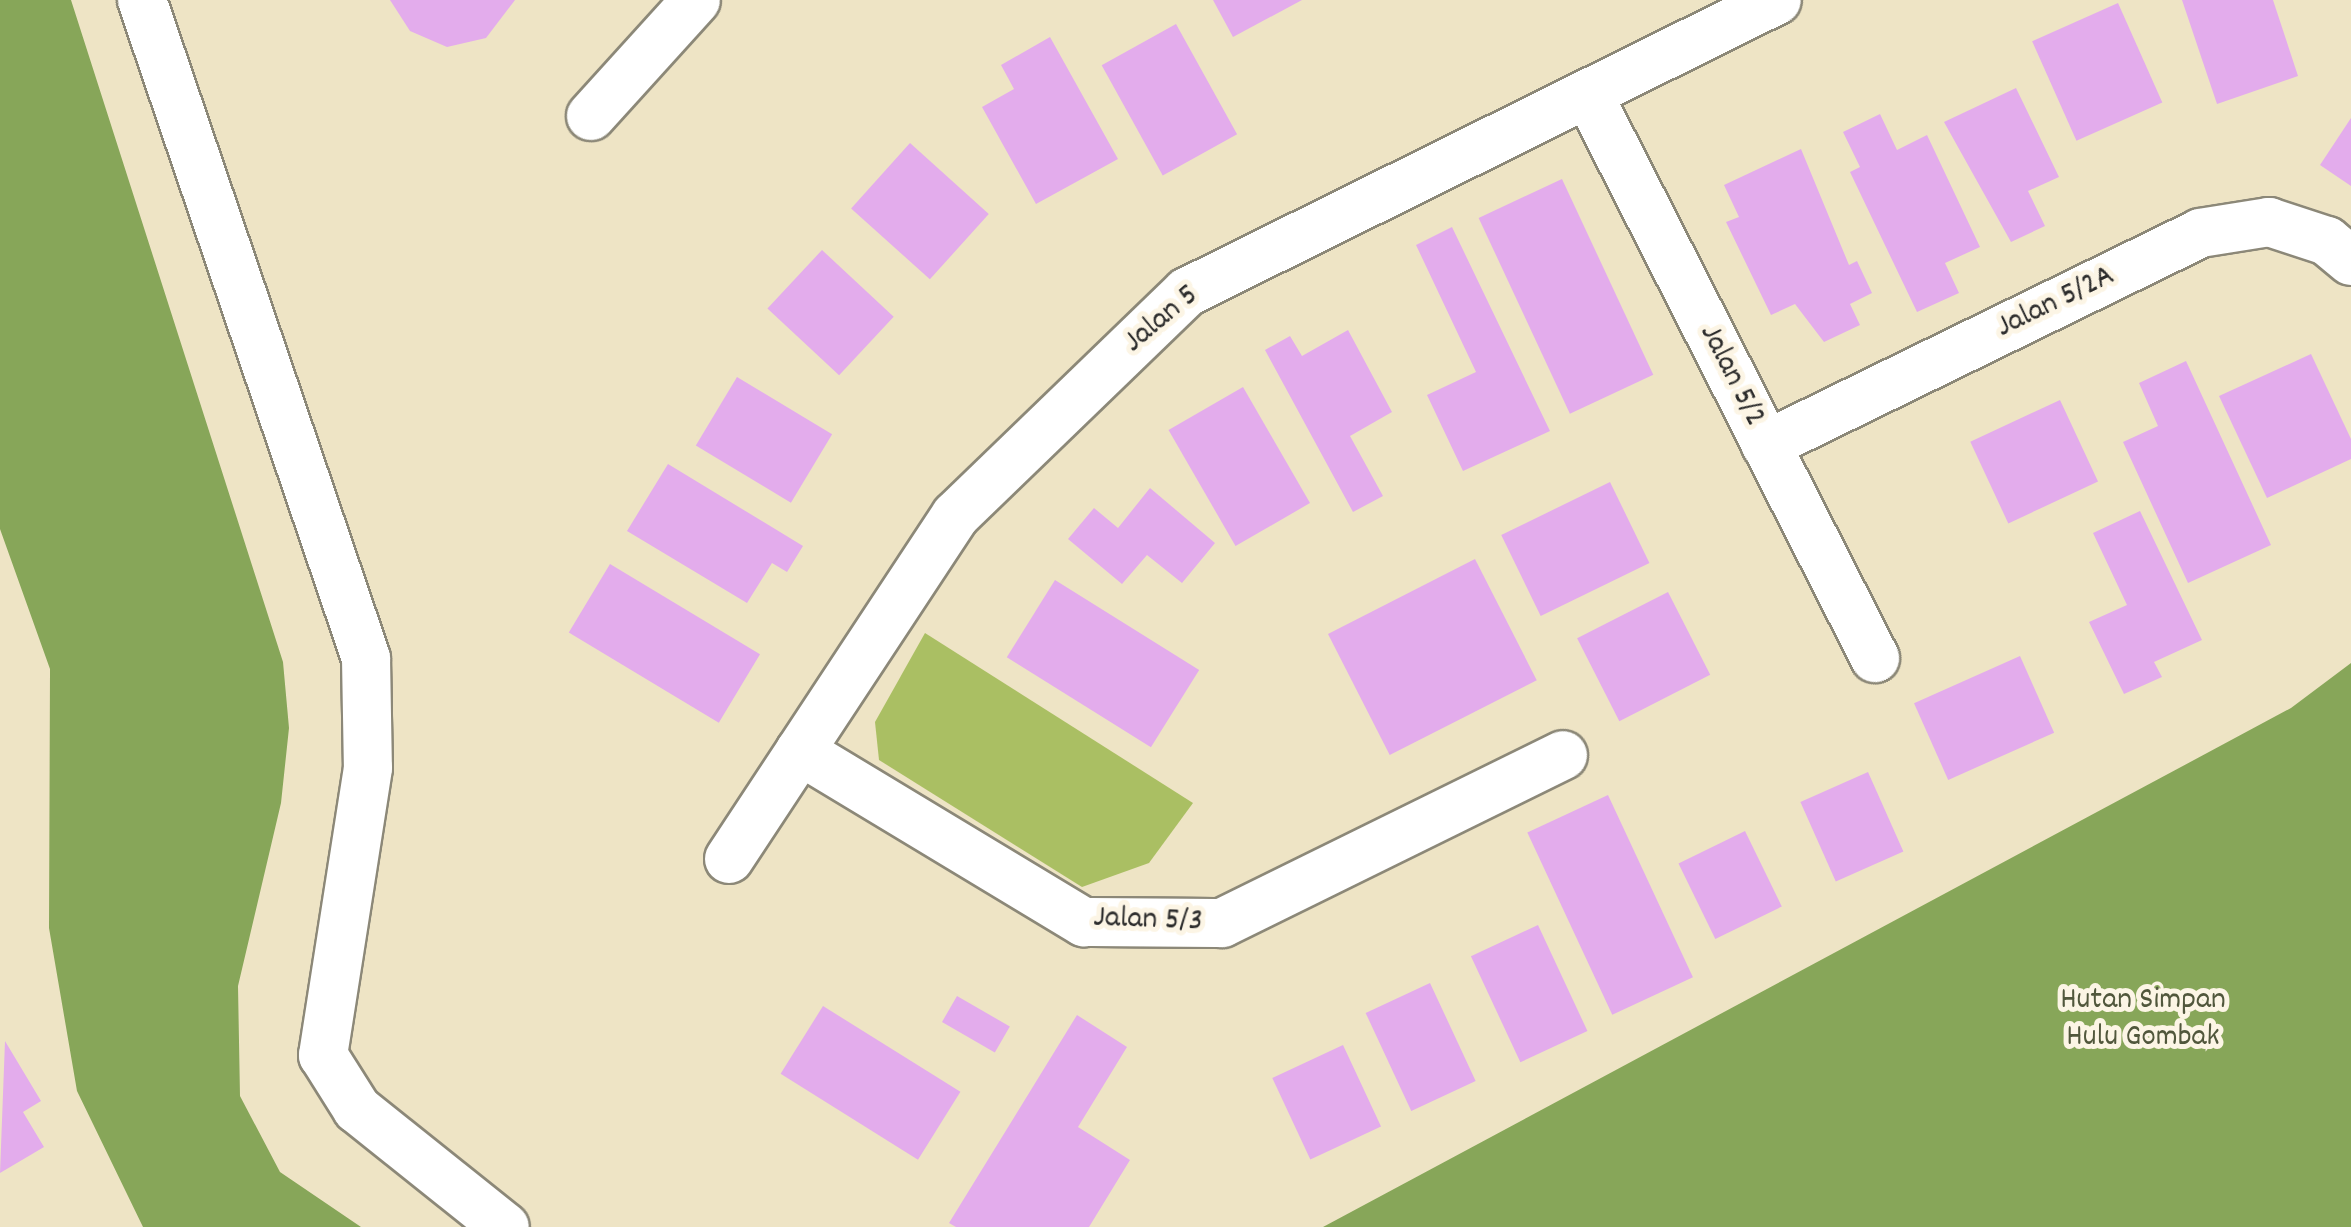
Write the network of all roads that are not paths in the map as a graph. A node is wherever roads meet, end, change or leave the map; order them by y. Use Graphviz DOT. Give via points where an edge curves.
graph roads {
  1 [pos="142,0"];
  2 [pos="696,0"];
  3 [pos="1777,0"];
  4 [pos="1588,94"];
  5 [pos="591,116"];
  6 [pos="2351,261"];
  7 [pos="1766,444"];
  8 [pos="1875,658"];
  9 [pos="800,751"];
  10 [pos="1563,755"];
  11 [pos="729,858"];
  12 [pos="505,1227"];
  1 -- 12 [label="street" via="366,658 368,768 323,1056 357,1110"];
  2 -- 5 [label="street"];
  3 -- 4 [label="street, Jalan 5"];
  4 -- 7 [label="street, Jalan 5/2"];
  4 -- 9 [label="street, Jalan 5" via="1188,292 956,515"];
  6 -- 7 [label="street, Jalan 5/2A" via="2327,242 2269,222 2200,233"];
  7 -- 8 [label="street, Jalan 5/2"];
  9 -- 10 [label="street, Jalan 5/3" via="1084,922 1202,923 1222,923"];
  9 -- 11 [label="street, Jalan 5"];
}
